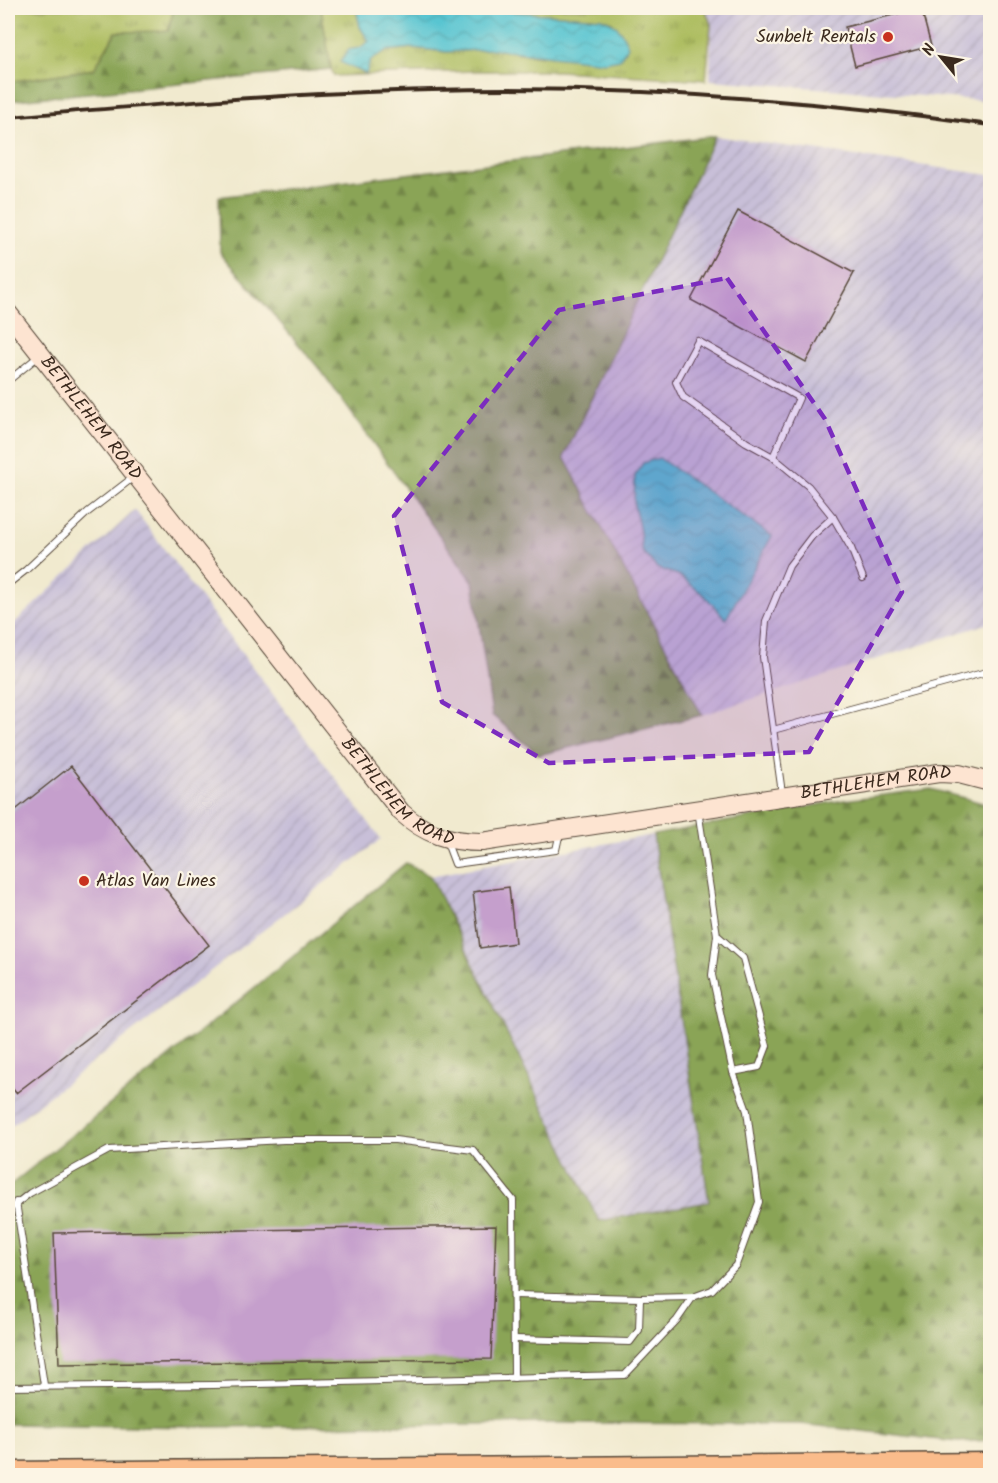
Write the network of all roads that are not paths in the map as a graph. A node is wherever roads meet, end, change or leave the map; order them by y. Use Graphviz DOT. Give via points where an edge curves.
graph roads {
  1 [pos="8,313"];
  2 [pos="40,355"];
  3 [pos="8,381"];
  4 [pos="773,457"];
  5 [pos="135,475"];
  6 [pos="833,517"];
  7 [pos="863,578"];
  8 [pos="8,584"];
  9 [pos="990,671"];
  10 [pos="773,730"];
  11 [pos="990,782"];
  12 [pos="783,796"];
  13 [pos="698,810"];
  14 [pos="717,935"];
  15 [pos="733,1072"];
  16 [pos="16,1202"];
  17 [pos="8,1210"];
  18 [pos="514,1294"];
  19 [pos="693,1297"];
  20 [pos="640,1298"];
  21 [pos="514,1339"];
  22 [pos="514,1378"];
  23 [pos="44,1385"];
  24 [pos="8,1387"];
  25 [pos="990,1464"];
  26 [pos="8,1473"];
  1 -- 2 [label="street, BETHLEHEM ROAD"];
  2 -- 3 [label="lane"];
  2 -- 5 [label="street, BETHLEHEM ROAD"];
  4 -- 4 [label="lane" via="799,398 698,341 675,382 683,397"];
  4 -- 6 [label="lane" via="808,486"];
  5 -- 8 [label="lane"];
  5 -- 13 [label="street, BETHLEHEM ROAD" via="401,812 429,833 446,839 482,842"];
  6 -- 7 [label="lane"];
  6 -- 10 [label="lane" via="789,566 765,621 763,657"];
  9 -- 10 [label="lane"];
  10 -- 12 [label="lane"];
  11 -- 12 [label="street, BETHLEHEM ROAD" via="959,774 939,774"];
  12 -- 13 [label="street, BETHLEHEM ROAD"];
  13 -- 14 [label="lane"];
  14 -- 15 [label="lane" via="712,975"];
  14 -- 15 [label="lane" via="743,958 767,1046 759,1067"];
  15 -- 19 [label="lane" via="747,1111 759,1202 736,1265 712,1290"];
  16 -- 17 [label="lane"];
  16 -- 18 [label="lane" via="109,1150 284,1140 395,1140 473,1150 513,1200"];
  16 -- 23 [label="lane"];
  18 -- 20 [label="lane"];
  18 -- 21 [label="lane"];
  19 -- 20 [label="lane"];
  19 -- 22 [label="lane" via="677,1320 625,1375"];
  20 -- 21 [label="lane" via="639,1330 630,1342"];
  21 -- 22 [label="lane"];
  22 -- 23 [label="lane"];
  23 -- 24 [label="lane"];
  25 -- 26 [label="highway"];
}
